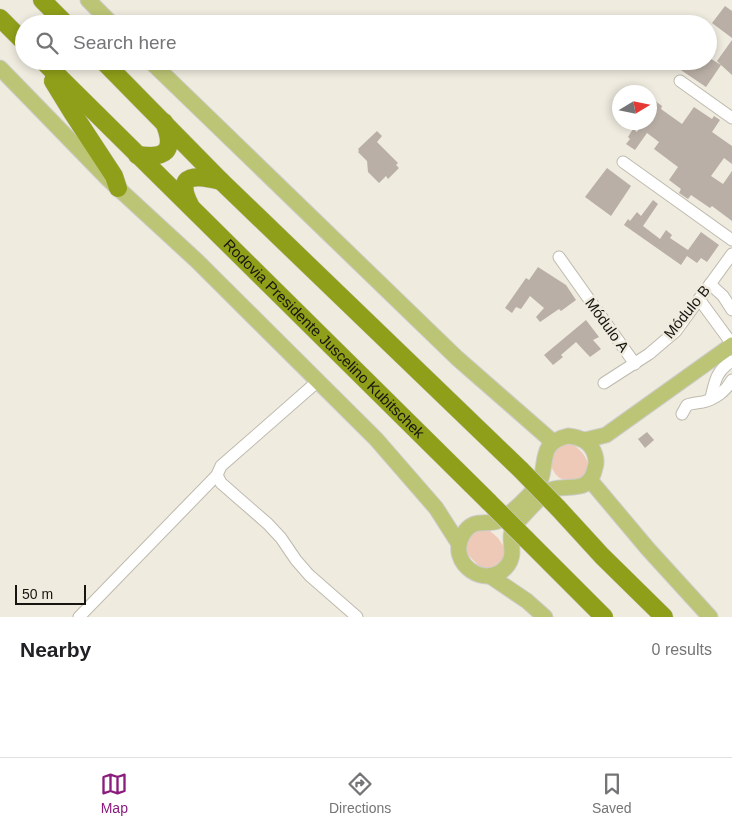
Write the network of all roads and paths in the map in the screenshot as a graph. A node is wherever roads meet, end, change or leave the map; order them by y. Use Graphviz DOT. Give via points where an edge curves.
graph roads {
  1 [pos="42,0"];
  2 [pos="88,0"];
  3 [pos="57,15"];
  4 [pos="103,15"];
  5 [pos="0,18"];
  6 [pos="15,33"];
  7 [pos="0,68"];
  8 [pos="47,70"];
  9 [pos="51,70"];
  10 [pos="112,70"];
  11 [pos="159,70"];
  12 [pos="680,81"];
  13 [pos="732,118"];
  14 [pos="163,121"];
  15 [pos="137,155"];
  16 [pos="623,162"];
  17 [pos="221,180"];
  18 [pos="118,188"];
  19 [pos="190,207"];
  20 [pos="732,240"];
  21 [pos="732,254"];
  22 [pos="558,257"];
  23 [pos="710,284"];
  24 [pos="699,299"];
  25 [pos="732,310"];
  26 [pos="732,344"];
  27 [pos="732,361"];
  28 [pos="635,364"];
  29 [pos="732,380"];
  30 [pos="318,381"];
  31 [pos="604,383"];
  32 [pos="711,398"];
  33 [pos="682,414"];
  34 [pos="606,435"];
  35 [pos="585,440"];
  36 [pos="553,442"];
  37 [pos="595,454"];
  38 [pos="217,475"];
  39 [pos="590,480"];
  40 [pos="459,544"];
  41 [pos="490,576"];
  42 [pos="79,617"];
  43 [pos="357,617"];
  44 [pos="545,617"];
  45 [pos="604,617"];
  46 [pos="664,617"];
  47 [pos="710,617"];
  1 -- 3 [label="highway"];
  2 -- 4 [label="main road"];
  5 -- 6 [label="highway"];
  7 -- 18 [label="main road"];
  8 -- 18 [label="highway" via="114,176"];
  9 -- 15 [label="highway, Rodovia Presidente Juscelino Kubitschek"];
  10 -- 14 [label="highway"];
  11 -- 36 [label="main road" via="457,358"];
  12 -- 13 [label="street"];
  14 -- 15 [label="highway" via="169,134 167,150 155,156"];
  14 -- 17 [label="highway"];
  15 -- 19 [label="highway, Rodovia Presidente Juscelino Kubitschek"];
  16 -- 20 [label="street"];
  17 -- 19 [label="highway" via="201,176 187,181 184,192"];
  17 -- 46 [label="highway, bridge" via="521,470"];
  18 -- 30 [label="main road"];
  19 -- 45 [label="highway, Rodovia Presidente Juscelino Kubitschek, bridge"];
  21 -- 23 [label="street, Módulo B"];
  22 -- 28 [label="street, Módulo A"];
  23 -- 24 [label="street, Módulo B"];
  23 -- 25 [label="street"];
  24 -- 26 [label="street"];
  24 -- 28 [label="street, Módulo B" via="676,331"];
  26 -- 34 [label="main road"];
  27 -- 32 [label="street" via="722,367"];
  28 -- 31 [label="street, Módulo A"];
  29 -- 32 [label="street" via="728,387"];
  30 -- 38 [label="street" via="221,466"];
  30 -- 40 [label="main road" via="419,487"];
  32 -- 33 [label="street" via="687,406"];
  34 -- 35 [label="main road"];
  34 -- 37 [label="main road"];
  35 -- 36 [label="main road" via="568,436"];
  35 -- 37 [label="main road"];
  36 -- 40 [label="main road" via="544,455 540,485 506,517 471,526"];
  37 -- 39 [label="main road" via="595,472"];
  38 -- 42 [label="street"];
  38 -- 43 [label="street" via="221,483 282,538 309,575"];
  39 -- 41 [label="main road" via="583,486 548,491 514,527 510,541 513,552 506,568"];
  39 -- 47 [label="main road"];
  40 -- 41 [label="main road" via="459,553 467,568 482,576"];
  41 -- 44 [label="main road"];
}
